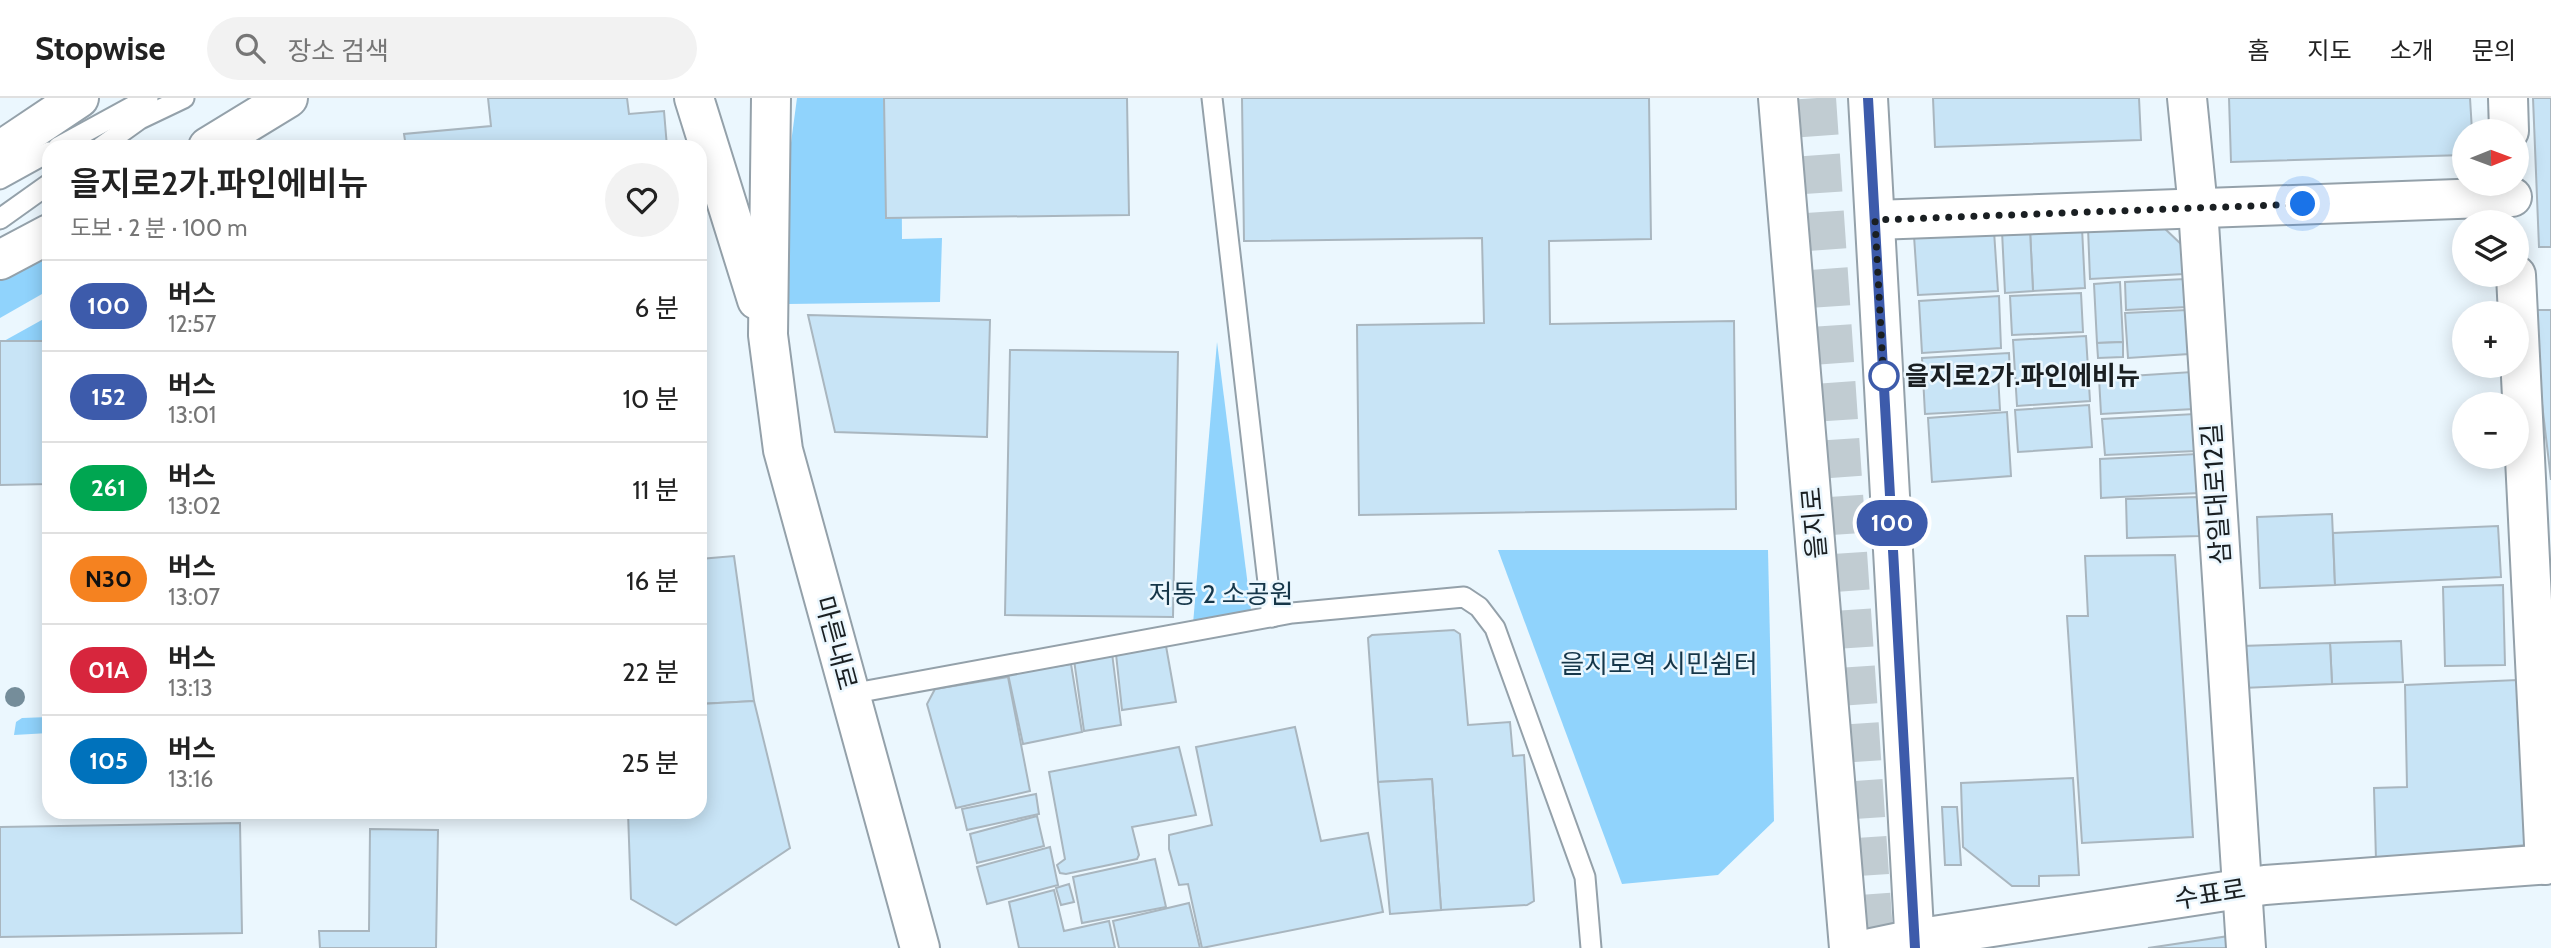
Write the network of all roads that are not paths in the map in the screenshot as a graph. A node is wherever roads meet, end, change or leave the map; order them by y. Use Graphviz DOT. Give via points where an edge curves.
graph roads {
  1 [pos="79,98"];
  2 [pos="148,98"];
  3 [pos="184,98"];
  4 [pos="288,98"];
  5 [pos="694,98"];
  6 [pos="771,98"];
  7 [pos="1212,98"];
  8 [pos="1778,98"];
  9 [pos="1868,98"];
  10 [pos="2187,98"];
  11 [pos="2508,98"];
  12 [pos="2509,119"];
  13 [pos="71,140"];
  14 [pos="112,140"];
  15 [pos="219,140"];
  16 [pos="0,151"];
  17 [pos="42,156"];
  18 [pos="0,179"];
  19 [pos="42,189"];
  20 [pos="2512,201"];
  21 [pos="2198,208"];
  22 [pos="0,219"];
  23 [pos="1875,220"];
  24 [pos="42,238"];
  25 [pos="0,260"];
  26 [pos="2517,287"];
  27 [pos="768,335"];
  28 [pos="2540,556"];
  29 [pos="1272,617"];
  30 [pos="850,694"];
  31 [pos="2548,865"];
  32 [pos="2242,890"];
  33 [pos="1915,943"];
  34 [pos="920,948"];
  35 [pos="1591,948"];
  36 [pos="1849,948"];
  37 [pos="1871,948"];
  38 [pos="2246,948"];
  1 -- 16 [label="main road"];
  2 -- 13 [label="lane"];
  3 -- 14 [label="lane" via="140,119"];
  4 -- 15 [label="main road"];
  5 -- 27 [label="main road"];
  6 -- 27 [label="main road"];
  7 -- 29 [label="lane"];
  8 -- 36 [label="main road, 을지로"];
  9 -- 23 [label="main road"];
  10 -- 21 [label="main road, 삼일대로12길"];
  11 -- 12 [label="main road"];
  17 -- 18 [label="lane"];
  19 -- 22 [label="lane"];
  20 -- 21 [label="main road"];
  21 -- 23 [label="main road"];
  21 -- 32 [label="main road, 삼일대로12길"];
  23 -- 33 [label="main road"];
  24 -- 25 [label="main road"];
  26 -- 28 [label="main road"];
  27 -- 30 [label="main road, 마른내로" via="783,450"];
  28 -- 31 [label="main road"];
  29 -- 30 [label="lane"];
  29 -- 35 [label="lane" via="1464,597 1479,607 1495,628 1586,877"];
  30 -- 34 [label="main road, 마른내로"];
  31 -- 32 [label="main road, 수표로"];
  32 -- 33 [label="main road, 수표로"];
  32 -- 38 [label="main road, 삼일대로12길"];
  33 -- 37 [label="main road, 수표로"];
}
